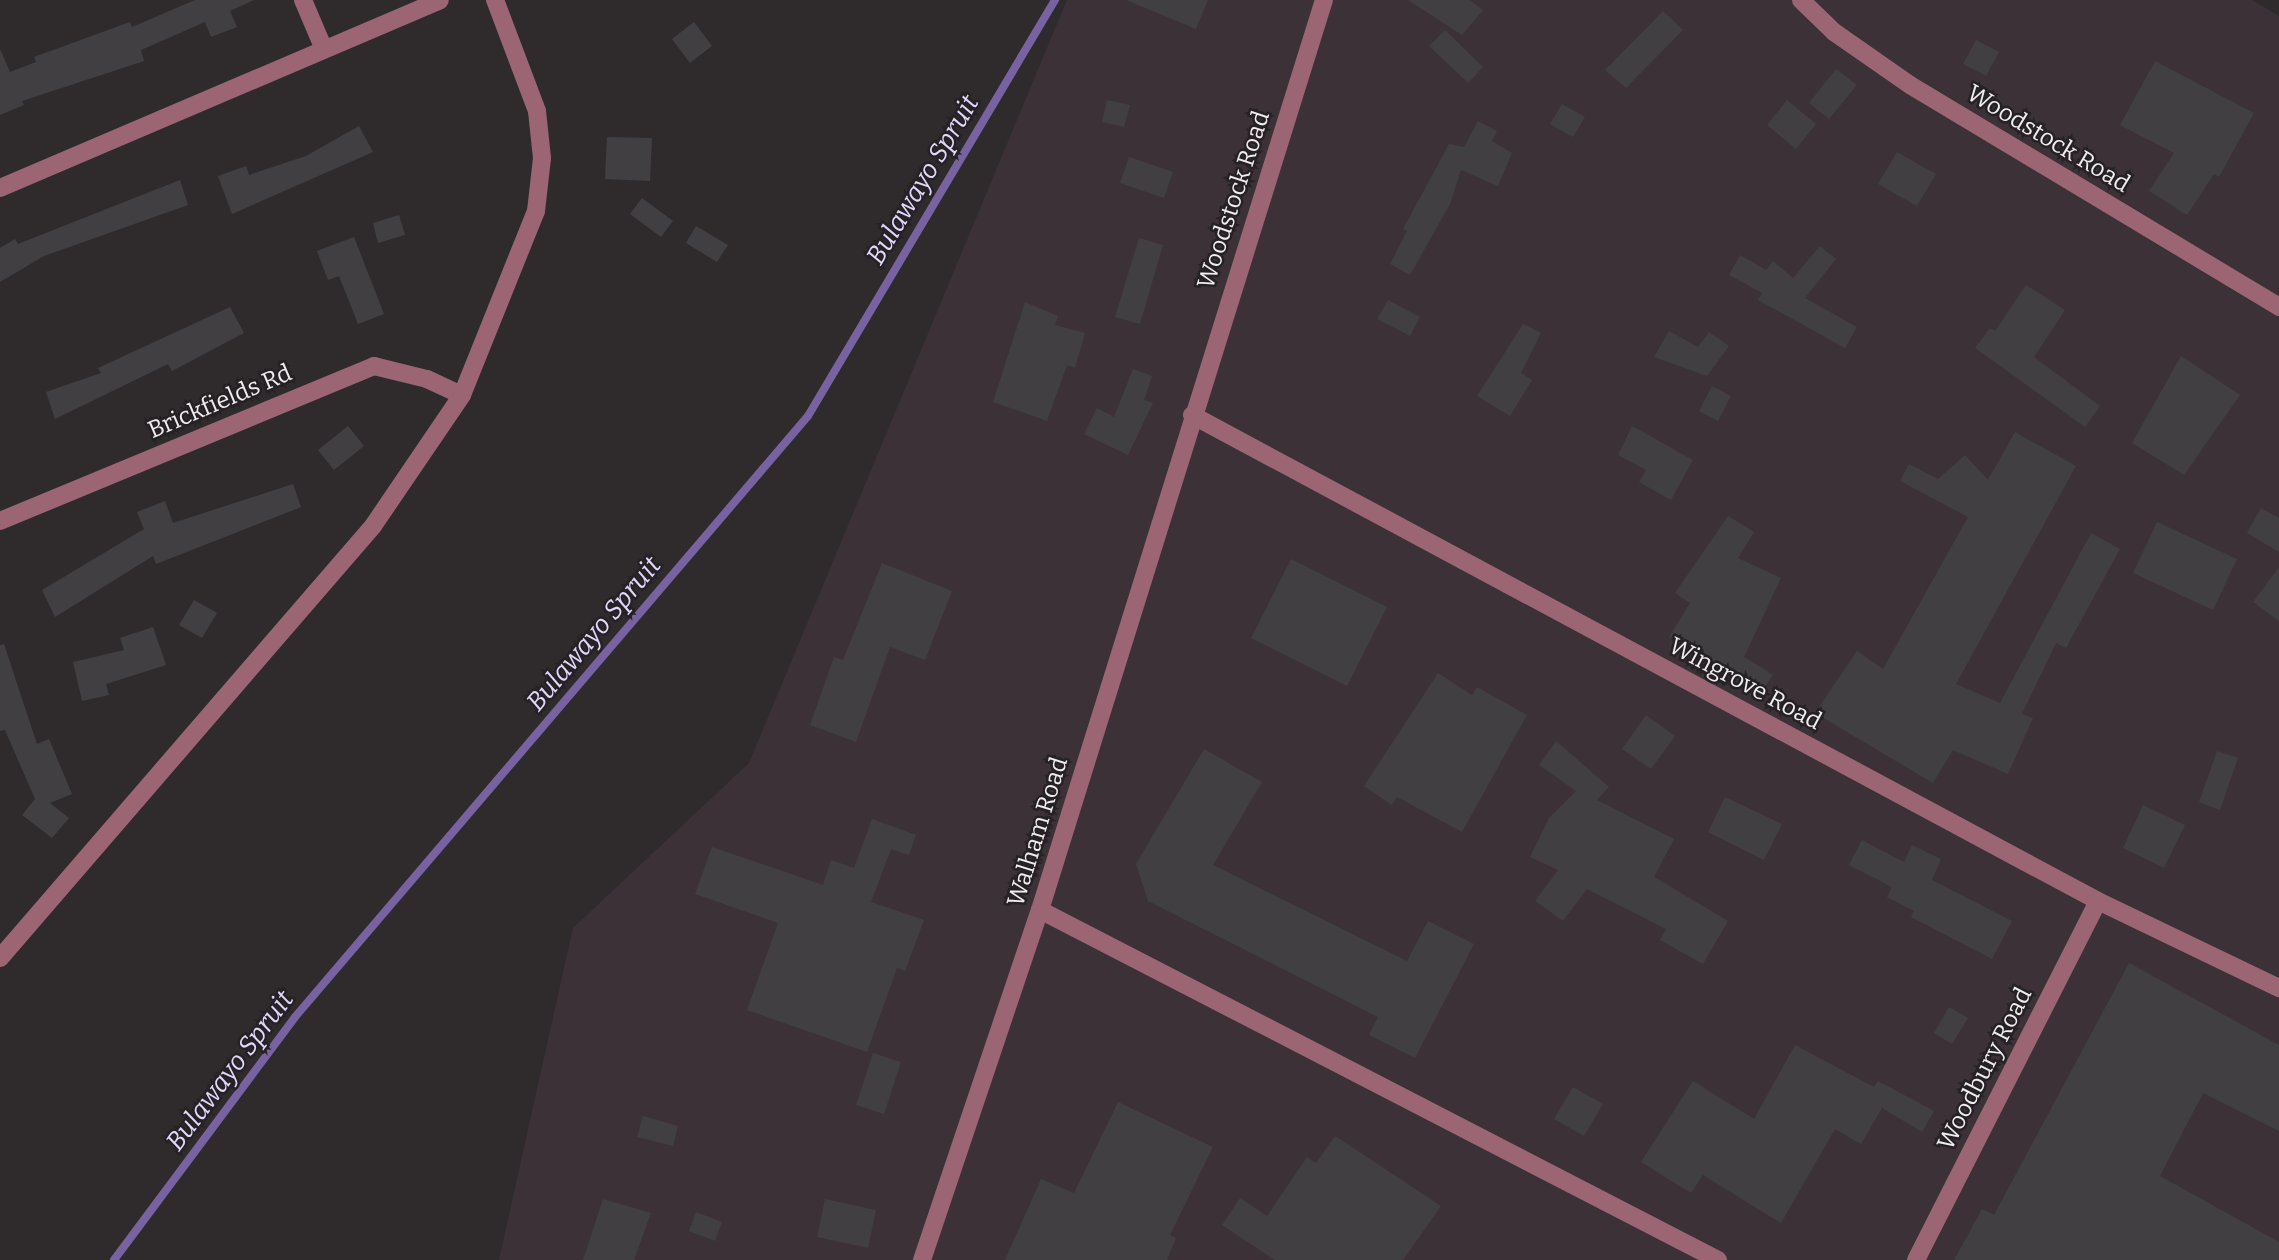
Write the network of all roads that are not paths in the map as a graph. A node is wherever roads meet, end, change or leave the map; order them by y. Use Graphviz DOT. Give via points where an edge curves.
graph roads {
  1 [pos="303,0"];
  2 [pos="440,0"];
  3 [pos="495,0"];
  4 [pos="1324,0"];
  5 [pos="1801,0"];
  6 [pos="323,47"];
  7 [pos="0,188"];
  8 [pos="2279,307"];
  9 [pos="462,395"];
  10 [pos="1192,415"];
  11 [pos="0,520"];
  12 [pos="2098,901"];
  13 [pos="1040,910"];
  14 [pos="0,958"];
  15 [pos="2279,988"];
  16 [pos="922,1260"];
  17 [pos="1718,1260"];
  18 [pos="1916,1260"];
  1 -- 6 [label="street"];
  2 -- 6 [label="street"];
  3 -- 9 [label="street" via="537,111 542,158 536,211"];
  4 -- 10 [label="street, Woodstock Road"];
  5 -- 8 [label="street, Woodstock Road" via="1834,32 1910,85"];
  6 -- 7 [label="street"];
  9 -- 11 [label="street, Brickfields Rd" via="427,379 374,366"];
  9 -- 14 [label="street" via="373,526"];
  10 -- 12 [label="street, Wingrove Road"];
  10 -- 13 [label="street, Walham Road"];
  12 -- 15 [label="street, Wingrove Road"];
  12 -- 18 [label="street, Woodbury Road"];
  13 -- 16 [label="street, Walham Road"];
  13 -- 17 [label="street"];
}
